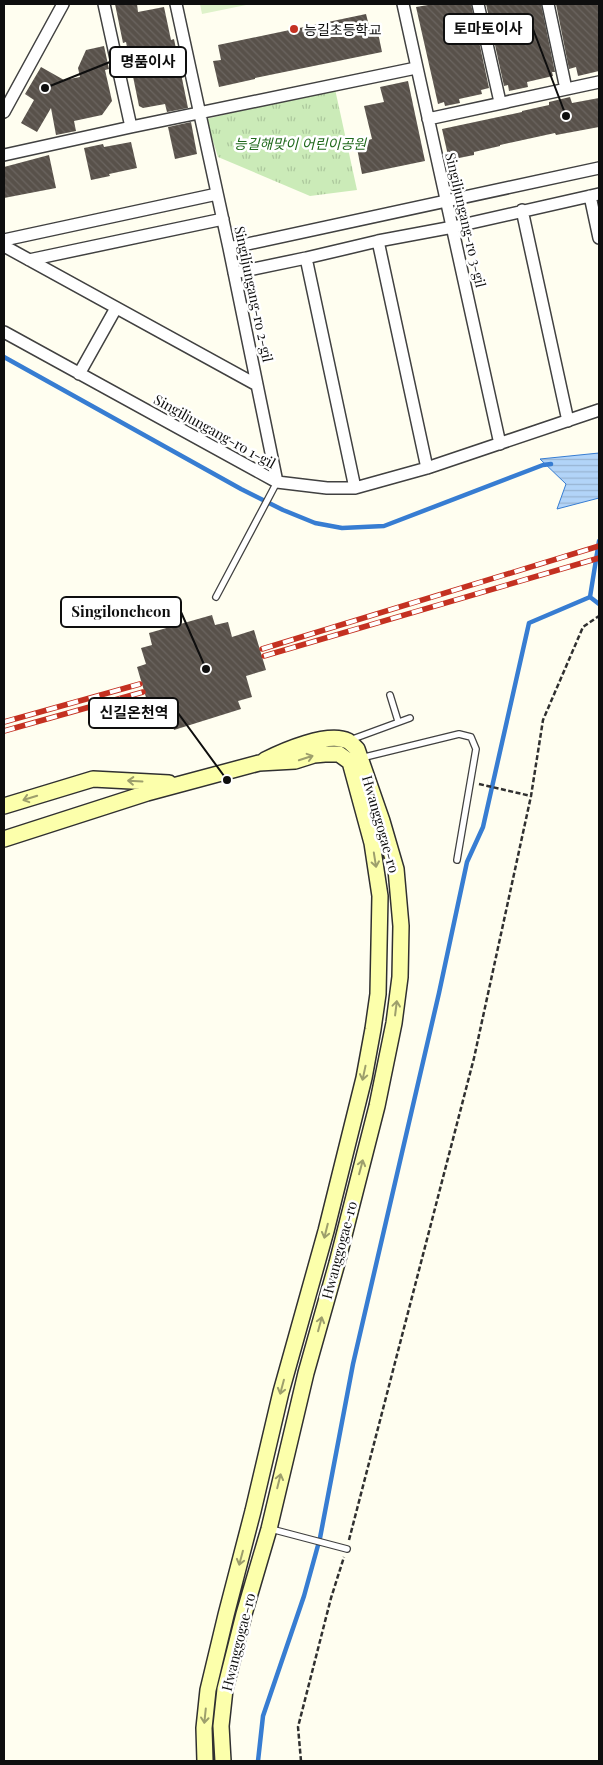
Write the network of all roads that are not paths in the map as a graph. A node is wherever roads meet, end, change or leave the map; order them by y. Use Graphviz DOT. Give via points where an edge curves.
graph roads {
  1 [pos="63,4"];
  2 [pos="104,4"];
  3 [pos="176,4"];
  4 [pos="403,4"];
  5 [pos="478,4"];
  6 [pos="548,4"];
  7 [pos="416,68"];
  8 [pos="599,82"];
  9 [pos="566,89"];
  10 [pos="500,102"];
  11 [pos="4,112"];
  12 [pos="200,113"];
  13 [pos="428,119"];
  14 [pos="131,127"];
  15 [pos="4,155"];
  16 [pos="599,168"];
  17 [pos="217,194"];
  18 [pos="595,195"];
  19 [pos="447,202"];
  20 [pos="522,210"];
  21 [pos="223,219"];
  22 [pos="452,226"];
  23 [pos="599,238"];
  24 [pos="4,240"];
  25 [pos="378,241"];
  26 [pos="4,246"];
  27 [pos="229,248"];
  28 [pos="306,258"];
  29 [pos="29,260"];
  30 [pos="234,272"];
  31 [pos="116,308"];
  32 [pos="4,332"];
  33 [pos="79,374"];
  34 [pos="258,386"];
  35 [pos="599,410"];
  36 [pos="568,420"];
  37 [pos="500,444"];
  38 [pos="428,468"];
  39 [pos="277,482"];
  40 [pos="355,488"];
  41 [pos="216,597"];
  42 [pos="390,695"];
  43 [pos="410,718"];
  44 [pos="398,722"];
  45 [pos="348,741"];
  46 [pos="355,760"];
  47 [pos="260,763"];
  48 [pos="183,784"];
  49 [pos="4,806"];
  50 [pos="4,839"];
  51 [pos="457,860"];
  52 [pos="269,1529"];
  53 [pos="347,1549"];
  54 [pos="205,1761"];
  55 [pos="223,1761"];
  1 -- 11 [label="street"];
  2 -- 14 [label="street"];
  3 -- 12 [label="street, Singiljungang-ro 2-gil"];
  4 -- 7 [label="street, Singiljungang-ro 3-gil"];
  5 -- 10 [label="street"];
  6 -- 9 [label="street"];
  7 -- 12 [label="street"];
  7 -- 13 [label="street, Singiljungang-ro 3-gil"];
  8 -- 9 [label="street"];
  9 -- 10 [label="street"];
  10 -- 13 [label="street"];
  12 -- 14 [label="street"];
  12 -- 17 [label="street, Singiljungang-ro 2-gil"];
  13 -- 19 [label="street, Singiljungang-ro 3-gil"];
  14 -- 15 [label="street"];
  16 -- 19 [label="street"];
  17 -- 21 [label="street, Singiljungang-ro 2-gil"];
  17 -- 24 [label="street"];
  18 -- 20 [label="street"];
  18 -- 23 [label="street"];
  19 -- 22 [label="street, Singiljungang-ro 3-gil"];
  19 -- 27 [label="street"];
  20 -- 22 [label="street"];
  20 -- 36 [label="street"];
  21 -- 27 [label="street, Singiljungang-ro 2-gil"];
  21 -- 29 [label="street"];
  22 -- 25 [label="street"];
  22 -- 37 [label="street, Singiljungang-ro 3-gil"];
  25 -- 28 [label="street"];
  25 -- 38 [label="street"];
  26 -- 29 [label="street"];
  27 -- 30 [label="street, Singiljungang-ro 2-gil"];
  28 -- 30 [label="street"];
  28 -- 40 [label="street"];
  29 -- 31 [label="street"];
  30 -- 34 [label="street, Singiljungang-ro 2-gil"];
  31 -- 33 [label="street"];
  31 -- 34 [label="street"];
  32 -- 33 [label="street, Singiljungang-ro 1-gil"];
  33 -- 39 [label="street, Singiljungang-ro 1-gil"];
  34 -- 39 [label="street, Singiljungang-ro 2-gil"];
  35 -- 36 [label="street, Singiljungang-ro 1-gil"];
  36 -- 37 [label="street, Singiljungang-ro 1-gil"];
  37 -- 38 [label="street, Singiljungang-ro 1-gil"];
  38 -- 40 [label="street, Singiljungang-ro 1-gil"];
  39 -- 40 [label="street, Singiljungang-ro 1-gil"];
  39 -- 41 [label="lane"];
  42 -- 44 [label="lane"];
  43 -- 44 [label="lane"];
  44 -- 45 [label="lane"];
  45 -- 46 [label="main road, Hwanggogae-ro" via="357,749"];
  45 -- 47 [label="main road" via="337,738 318,740 289,748"];
  47 -- 46 [label="main road, one-way" via="295,761 325,754 339,754"];
  46 -- 51 [label="lane" via="459,734 471,737 476,749"];
  52 -- 46 [label="main road, Hwanggogae-ro, one-way" via="306,1373 377,1106 400,977 401,926 396,869 382,821"];
  46 -- 54 [label="main road, Hwanggogae-ro, one-way" via="380,896 378,994 373,1029 326,1231 281,1392 210,1681 204,1728"];
  47 -- 48 [label="main road"];
  48 -- 49 [label="main road, one-way" via="93,779"];
  48 -- 50 [label="main road"];
  52 -- 53 [label="lane"];
  52 -- 55 [label="main road, Hwanggogae-ro" via="225,1689 221,1726"];
}
